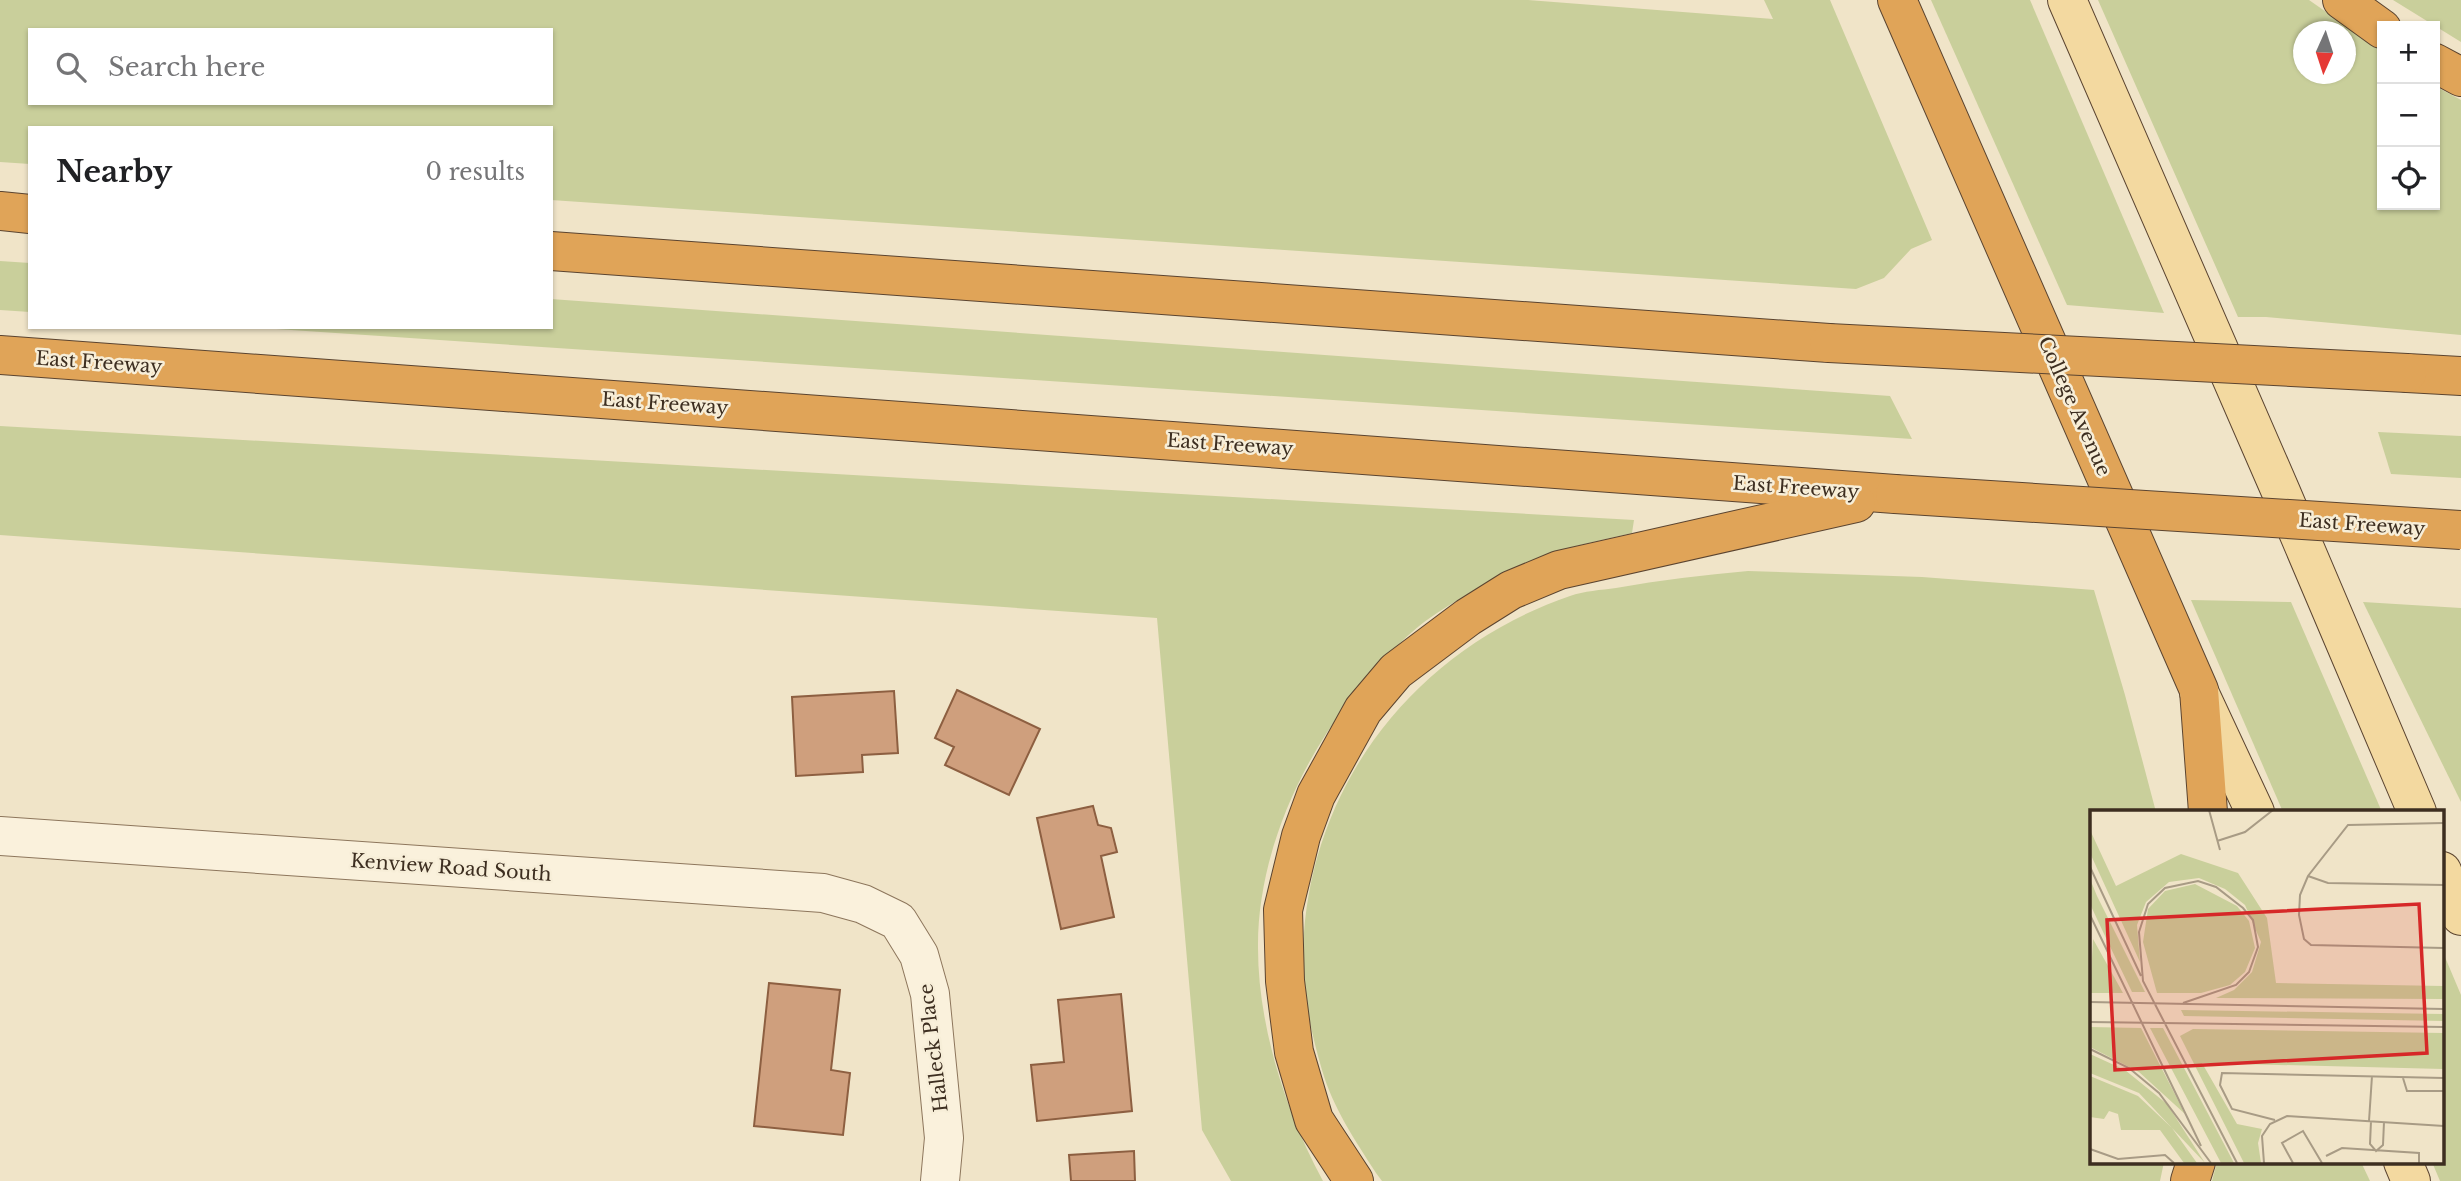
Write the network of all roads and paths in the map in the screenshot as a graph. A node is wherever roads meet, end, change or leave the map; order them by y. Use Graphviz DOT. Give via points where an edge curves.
graph roads {
  1 [pos="1897,0"];
  2 [pos="2067,0"];
  3 [pos="2342,0"];
  4 [pos="2377,25"];
  5 [pos="2440,66"];
  6 [pos="2461,77"];
  7 [pos="0,211"];
  8 [pos="28,214"];
  9 [pos="553,251"];
  10 [pos="0,355"];
  11 [pos="2461,376"];
  12 [pos="1895,494"];
  13 [pos="2461,530"];
  14 [pos="2199,690"];
  15 [pos="2208,810"];
  16 [pos="2254,810"];
  17 [pos="2416,810"];
  18 [pos="0,836"];
  19 [pos="2444,876"];
  20 [pos="2461,916"];
  21 [pos="898,921"];
  22 [pos="2195,1164"];
  23 [pos="2404,1164"];
  24 [pos="940,1181"];
  25 [pos="1354,1181"];
  26 [pos="2190,1181"];
  27 [pos="2411,1181"];
  1 -- 14 [label="highway, College Avenue"];
  2 -- 17 [label="main road"];
  3 -- 4 [label="highway"];
  5 -- 6 [label="highway"];
  7 -- 8 [label="highway"];
  9 -- 11 [label="highway, bridge" via="1829,343"];
  10 -- 12 [label="highway, East Freeway"];
  12 -- 13 [label="highway, East Freeway, bridge"];
  12 -- 25 [label="highway" via="1559,570 1468,617 1396,671 1363,710 1316,795 1283,910 1294,1052 1314,1120"];
  14 -- 15 [label="highway"];
  14 -- 16 [label="main road, College Avenue"];
  18 -- 21 [label="street, Kenview Road South" via="823,893 863,904"];
  19 -- 20 [label="main road"];
  21 -- 24 [label="street, Halleck Place" via="919,955 930,994 944,1138"];
  22 -- 26 [label="highway"];
  23 -- 27 [label="main road"];
}
